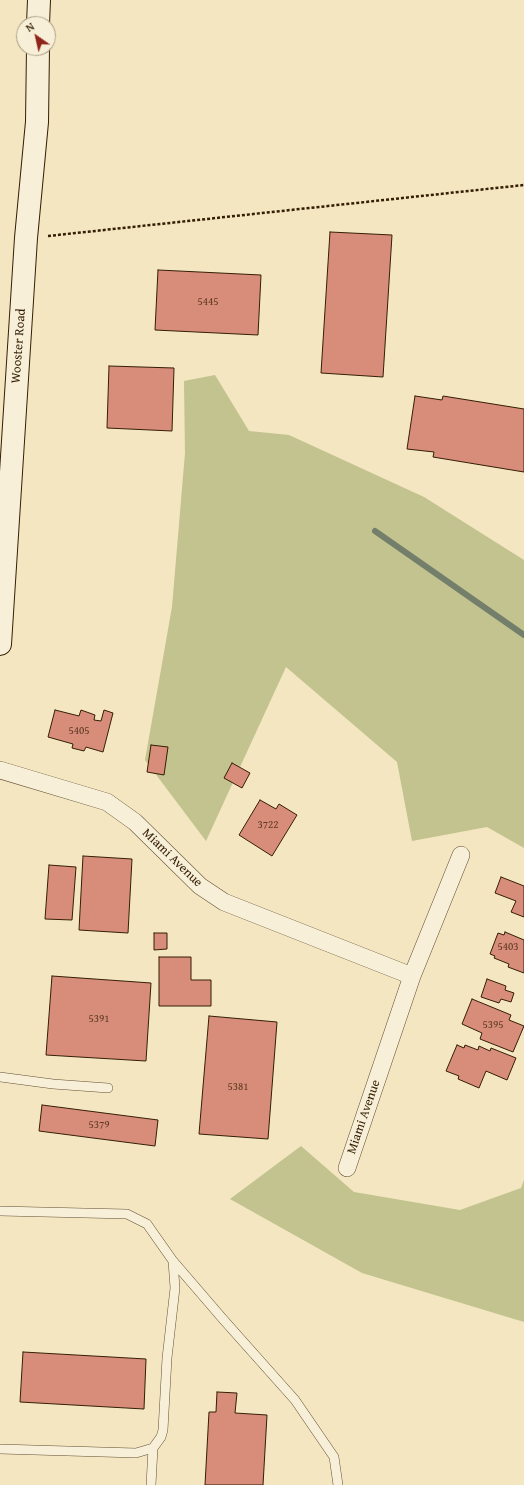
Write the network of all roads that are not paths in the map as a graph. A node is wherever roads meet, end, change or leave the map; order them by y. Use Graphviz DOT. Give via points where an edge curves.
graph roads {
  1 [pos="39,0"];
  2 [pos="38,16"];
  3 [pos="38,56"];
  4 [pos="0,644"];
  5 [pos="0,770"];
  6 [pos="462,855"];
  7 [pos="412,976"];
  8 [pos="0,1077"];
  9 [pos="108,1088"];
  10 [pos="347,1168"];
  11 [pos="0,1211"];
  12 [pos="173,1261"];
  13 [pos="153,1448"];
  14 [pos="0,1449"];
  15 [pos="151,1485"];
  16 [pos="338,1485"];
  1 -- 2 [label="street"];
  3 -- 4 [label="street, Wooster Road" via="37,122 26,238"];
  5 -- 7 [label="street, Miami Avenue" via="107,802 135,822 200,886 224,902"];
  6 -- 7 [label="street, Miami Avenue"];
  7 -- 10 [label="street, Miami Avenue"];
  8 -- 9 [label="lane"];
  11 -- 12 [label="lane" via="127,1214 147,1224"];
  12 -- 13 [label="lane" via="175,1288 167,1358 163,1430"];
  12 -- 16 [label="lane" via="295,1400 334,1457"];
  13 -- 14 [label="lane" via="136,1454"];
  13 -- 15 [label="lane"];
}
